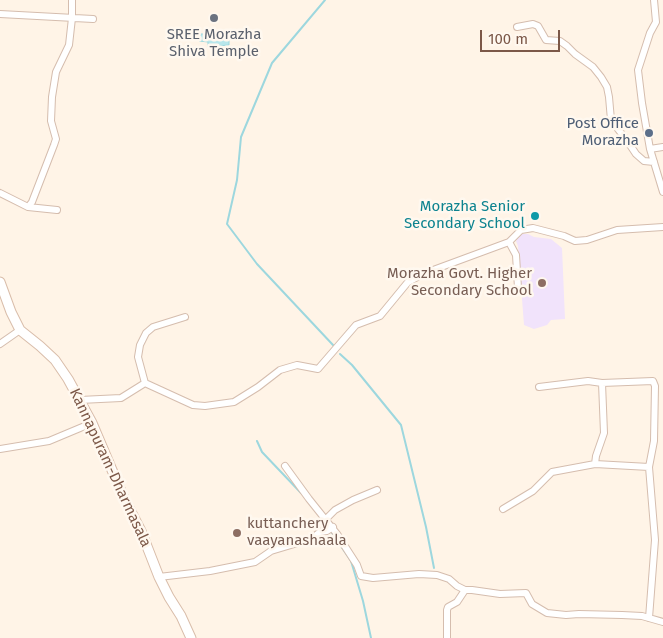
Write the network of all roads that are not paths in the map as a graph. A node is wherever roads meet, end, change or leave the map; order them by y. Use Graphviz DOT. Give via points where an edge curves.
graph roads {
  1 [pos="72,0"];
  2 [pos="654,0"];
  3 [pos="0,14"];
  4 [pos="72,18"];
  5 [pos="93,19"];
  6 [pos="517,27"];
  7 [pos="663,147"];
  8 [pos="650,149"];
  9 [pos="654,162"];
  10 [pos="663,192"];
  11 [pos="0,193"];
  12 [pos="28,207"];
  13 [pos="57,210"];
  14 [pos="663,227"];
  15 [pos="509,242"];
  16 [pos="0,282"];
  17 [pos="518,288"];
  18 [pos="185,317"];
  19 [pos="20,330"];
  20 [pos="0,344"];
  21 [pos="145,383"];
  22 [pos="602,383"];
  23 [pos="539,387"];
  24 [pos="80,400"];
  25 [pos="92,423"];
  26 [pos="0,449"];
  27 [pos="595,464"];
  28 [pos="285,466"];
  29 [pos="648,467"];
  30 [pos="377,490"];
  31 [pos="503,509"];
  32 [pos="326,519"];
  33 [pos="330,529"];
  34 [pos="159,576"];
  35 [pos="465,590"];
  36 [pos="650,618"];
  37 [pos="663,622"];
  38 [pos="191,638"];
  39 [pos="447,638"];
  1 -- 4 [label="street"];
  2 -- 8 [label="street" via="656,22 638,70"];
  3 -- 4 [label="street"];
  4 -- 5 [label="street"];
  4 -- 12 [label="street" via="69,45 56,72 52,97 51,121 56,139"];
  6 -- 9 [label="street" via="538,26 546,40 560,41 593,67 606,86 611,120 636,154 644,161"];
  7 -- 8 [label="street"];
  8 -- 9 [label="street"];
  9 -- 10 [label="street"];
  11 -- 12 [label="street"];
  12 -- 13 [label="street"];
  14 -- 15 [label="street" via="617,230 575,241 532,228 521,230"];
  15 -- 17 [label="street" via="516,255"];
  15 -- 21 [label="street" via="408,282 380,316 356,325 318,369 296,365 280,370 234,402 193,405"];
  16 -- 19 [label="main road, Kannapuram-Dharmasala"];
  18 -- 21 [label="street" via="153,327 146,333 138,357"];
  19 -- 20 [label="street"];
  19 -- 24 [label="main road, Kannapuram-Dharmasala" via="55,360"];
  21 -- 24 [label="street" via="121,398"];
  22 -- 23 [label="street" via="588,381"];
  22 -- 27 [label="street" via="604,433"];
  22 -- 29 [label="street" via="653,381 654,440"];
  24 -- 25 [label="main road, Kannapuram-Dharmasala"];
  25 -- 26 [label="street" via="50,441"];
  25 -- 34 [label="main road, Kannapuram-Dharmasala"];
  27 -- 29 [label="street"];
  27 -- 31 [label="street" via="552,472 533,491"];
  28 -- 32 [label="street"];
  29 -- 36 [label="street" via="655,540"];
  30 -- 32 [label="street" via="335,510"];
  32 -- 33 [label="street"];
  33 -- 34 [label="street" via="271,552 255,562"];
  33 -- 35 [label="street" via="357,565 361,576 437,575"];
  34 -- 38 [label="main road, Kannapuram-Dharmasala"];
  35 -- 36 [label="street" via="526,593 532,604 547,613"];
  35 -- 39 [label="street" via="457,602 448,607"];
  36 -- 37 [label="street"];
}
